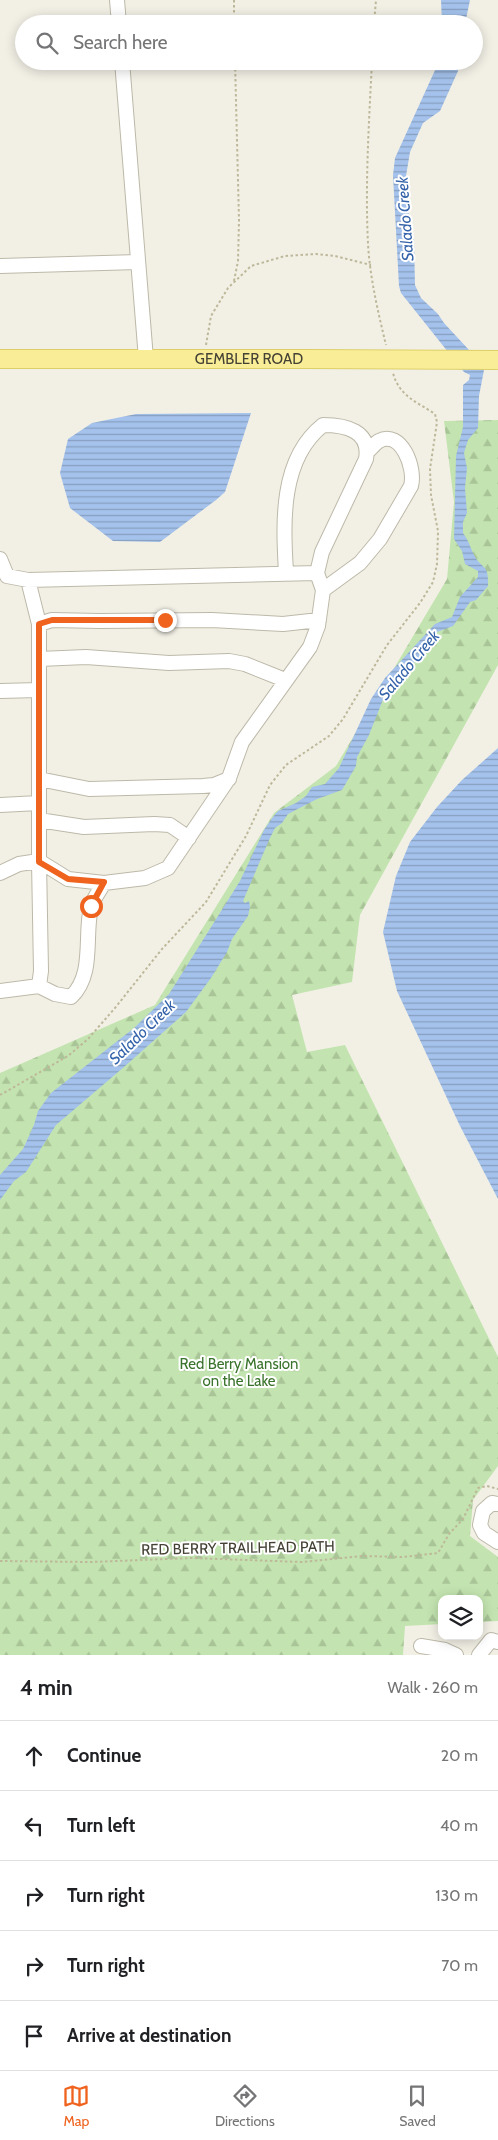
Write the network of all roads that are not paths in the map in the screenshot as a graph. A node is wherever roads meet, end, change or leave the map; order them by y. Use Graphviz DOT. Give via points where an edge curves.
graph roads {
  1 [pos="117,0"];
  2 [pos="118,15"];
  3 [pos="123,70"];
  4 [pos="138,262"];
  5 [pos="0,266"];
  6 [pos="0,359"];
  7 [pos="146,360"];
  8 [pos="498,360"];
  9 [pos="368,452"];
  10 [pos="0,559"];
  11 [pos="286,572"];
  12 [pos="317,573"];
  13 [pos="28,580"];
  14 [pos="323,590"];
  15 [pos="319,620"];
  16 [pos="39,624"];
  17 [pos="39,659"];
  18 [pos="285,680"];
  19 [pos="39,690"];
  20 [pos="0,691"];
  21 [pos="39,778"];
  22 [pos="229,778"];
  23 [pos="39,803"];
  24 [pos="0,805"];
  25 [pos="39,820"];
  26 [pos="189,838"];
  27 [pos="39,862"];
  28 [pos="0,873"];
  29 [pos="104,882"];
  30 [pos="39,986"];
  31 [pos="0,991"];
  32 [pos="498,1504"];
  33 [pos="498,1542"];
  34 [pos="498,1642"];
  35 [pos="421,1646"];
  36 [pos="456,1655"];
  37 [pos="479,1655"];
  1 -- 2 [label="lane"];
  3 -- 4 [label="lane"];
  4 -- 5 [label="lane"];
  4 -- 7 [label="lane"];
  6 -- 7 [label="main road, GEMBLER ROAD"];
  7 -- 8 [label="main road, GEMBLER ROAD, bridge"];
  9 -- 11 [label="lane" via="362,438 352,428 324,424 310,436 291,472 284,538"];
  9 -- 12 [label="lane" via="322,552"];
  9 -- 14 [label="lane" via="379,441 397,444 404,449 411,463 414,478 380,539 360,563"];
  10 -- 13 [label="lane" via="7,576"];
  11 -- 12 [label="lane"];
  11 -- 13 [label="lane"];
  12 -- 14 [label="lane"];
  13 -- 16 [label="lane"];
  14 -- 15 [label="lane"];
  15 -- 16 [label="lane" via="283,624 212,620 52,620"];
  15 -- 18 [label="lane" via="310,647"];
  16 -- 17 [label="lane"];
  17 -- 18 [label="lane" via="86,657 169,663 229,661"];
  17 -- 19 [label="lane"];
  18 -- 22 [label="lane" via="242,742"];
  19 -- 20 [label="lane"];
  19 -- 21 [label="lane"];
  21 -- 22 [label="lane" via="89,789 203,786"];
  21 -- 23 [label="lane"];
  22 -- 26 [label="lane"];
  23 -- 24 [label="lane"];
  23 -- 25 [label="lane"];
  25 -- 26 [label="lane" via="84,827 170,825"];
  25 -- 27 [label="lane"];
  26 -- 29 [label="lane" via="168,868 145,878"];
  27 -- 28 [label="lane" via="19,864"];
  27 -- 29 [label="lane" via="68,879"];
  27 -- 30 [label="lane"];
  29 -- 30 [label="lane" via="91,906 85,975 76,992 71,998"];
  30 -- 31 [label="lane"];
  32 -- 33 [label="lane" via="492,1503 483,1511 480,1525 484,1533"];
  34 -- 37 [label="lane" via="491,1640"];
  35 -- 36 [label="lane"];
}
